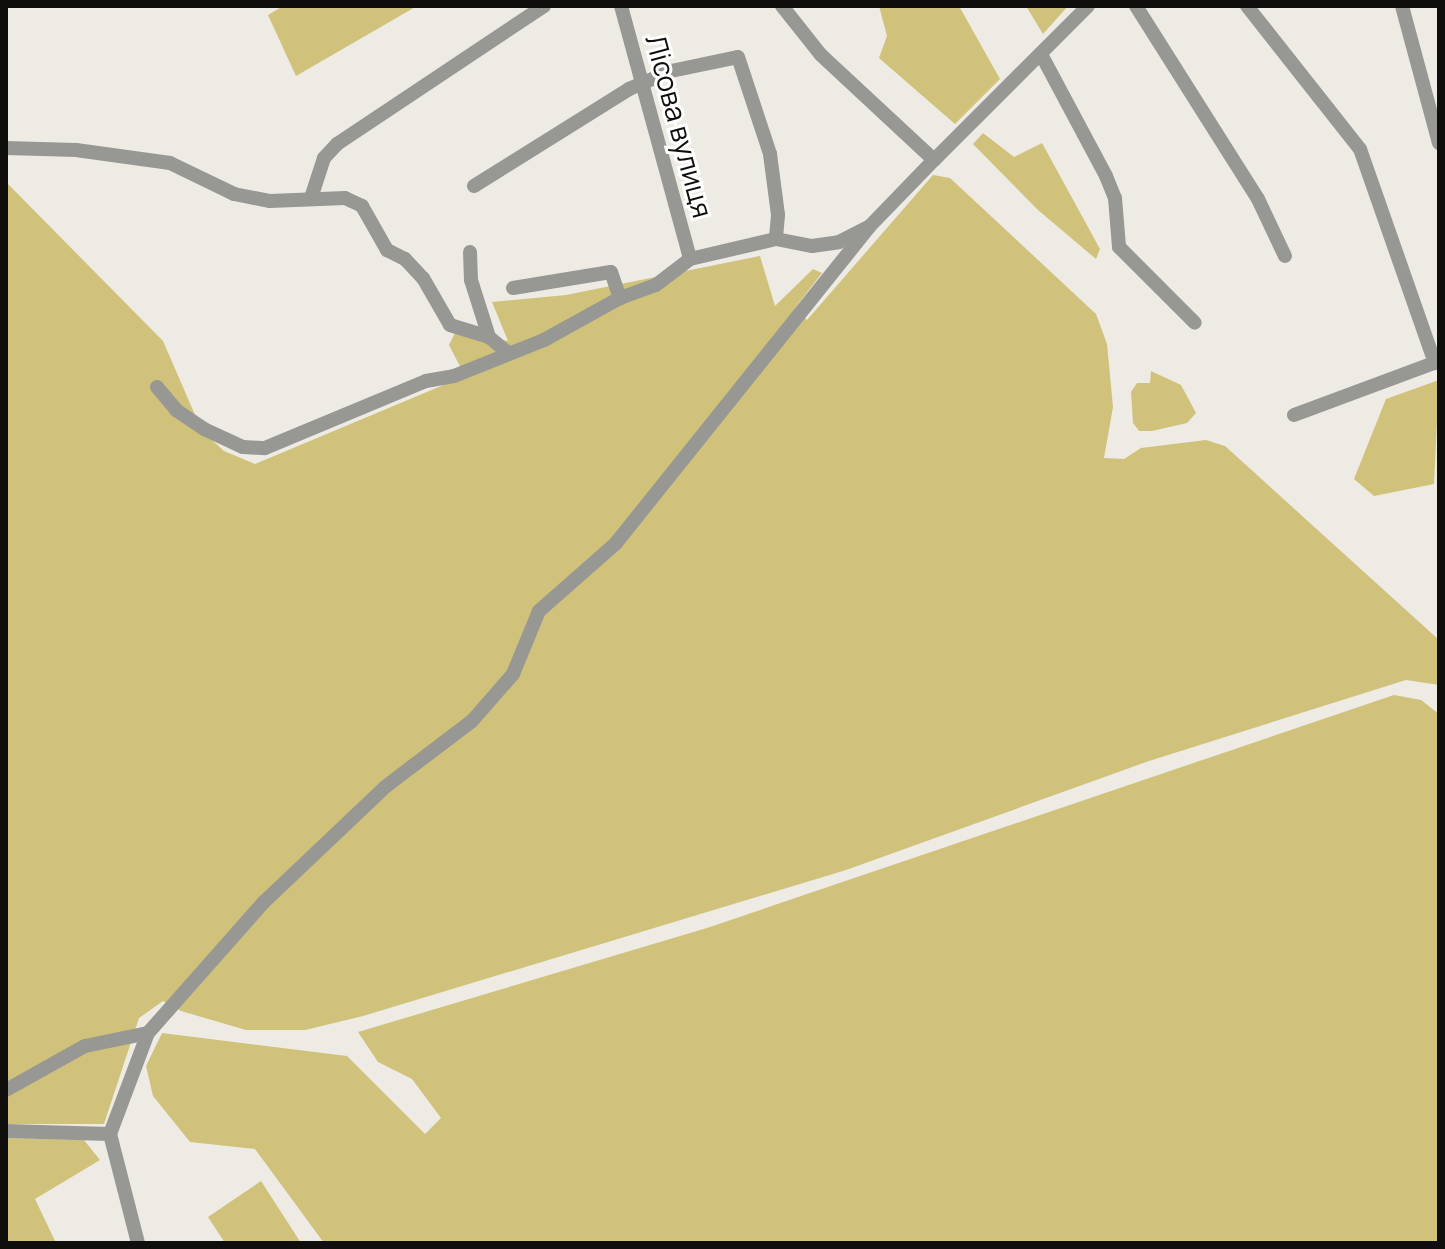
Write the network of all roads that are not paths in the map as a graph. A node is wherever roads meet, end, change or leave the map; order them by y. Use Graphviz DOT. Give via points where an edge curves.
graph roads {
  1 [pos="544,6"];
  2 [pos="621,6"];
  3 [pos="782,6"];
  4 [pos="1088,6"];
  5 [pos="1136,6"];
  6 [pos="1247,6"];
  7 [pos="1402,6"];
  8 [pos="1042,56"];
  9 [pos="641,84"];
  10 [pos="1439,143"];
  11 [pos="6,148"];
  12 [pos="934,160"];
  13 [pos="474,186"];
  14 [pos="312,195"];
  15 [pos="869,227"];
  16 [pos="776,239"];
  17 [pos="470,252"];
  18 [pos="1285,256"];
  19 [pos="690,259"];
  20 [pos="513,288"];
  21 [pos="620,298"];
  22 [pos="1195,323"];
  23 [pos="489,337"];
  24 [pos="509,354"];
  25 [pos="1437,362"];
  26 [pos="157,387"];
  27 [pos="1294,415"];
  28 [pos="148,1033"];
  29 [pos="6,1090"];
  30 [pos="12,1131"];
  31 [pos="110,1134"];
  32 [pos="138,1243"];
  1 -- 14 [label="street" via="337,144 324,158"];
  2 -- 9 [label="street, Лісова вулиця"];
  3 -- 12 [label="street" via="821,55"];
  4 -- 8 [label="street"];
  5 -- 18 [label="street" via="1258,199"];
  6 -- 25 [label="street" via="1360,149"];
  7 -- 10 [label="street"];
  8 -- 12 [label="street"];
  8 -- 22 [label="street" via="1115,198 1119,247"];
  9 -- 13 [label="street" via="566,123"];
  9 -- 16 [label="street" via="671,71 738,57 770,154"];
  9 -- 19 [label="street, Лісова вулиця"];
  11 -- 14 [label="street" via="76,150 170,163 234,194 270,201"];
  12 -- 15 [label="street"];
  14 -- 23 [label="street" via="345,198 362,206 387,250 423,278 450,325"];
  15 -- 16 [label="street" via="839,242 812,246"];
  15 -- 28 [label="street" via="616,543 539,611 513,674 472,721 385,787 264,902"];
  16 -- 19 [label="street"];
  17 -- 23 [label="street" via="471,280"];
  19 -- 21 [label="street" via="656,285"];
  20 -- 21 [label="street" via="611,272"];
  21 -- 24 [label="street"];
  23 -- 24 [label="street"];
  24 -- 26 [label="street" via="426,381 265,448 243,447 204,429 176,410"];
  25 -- 27 [label="street"];
  28 -- 29 [label="street" via="85,1046"];
  28 -- 31 [label="street"];
  30 -- 31 [label="street"];
  31 -- 32 [label="street"];
}
